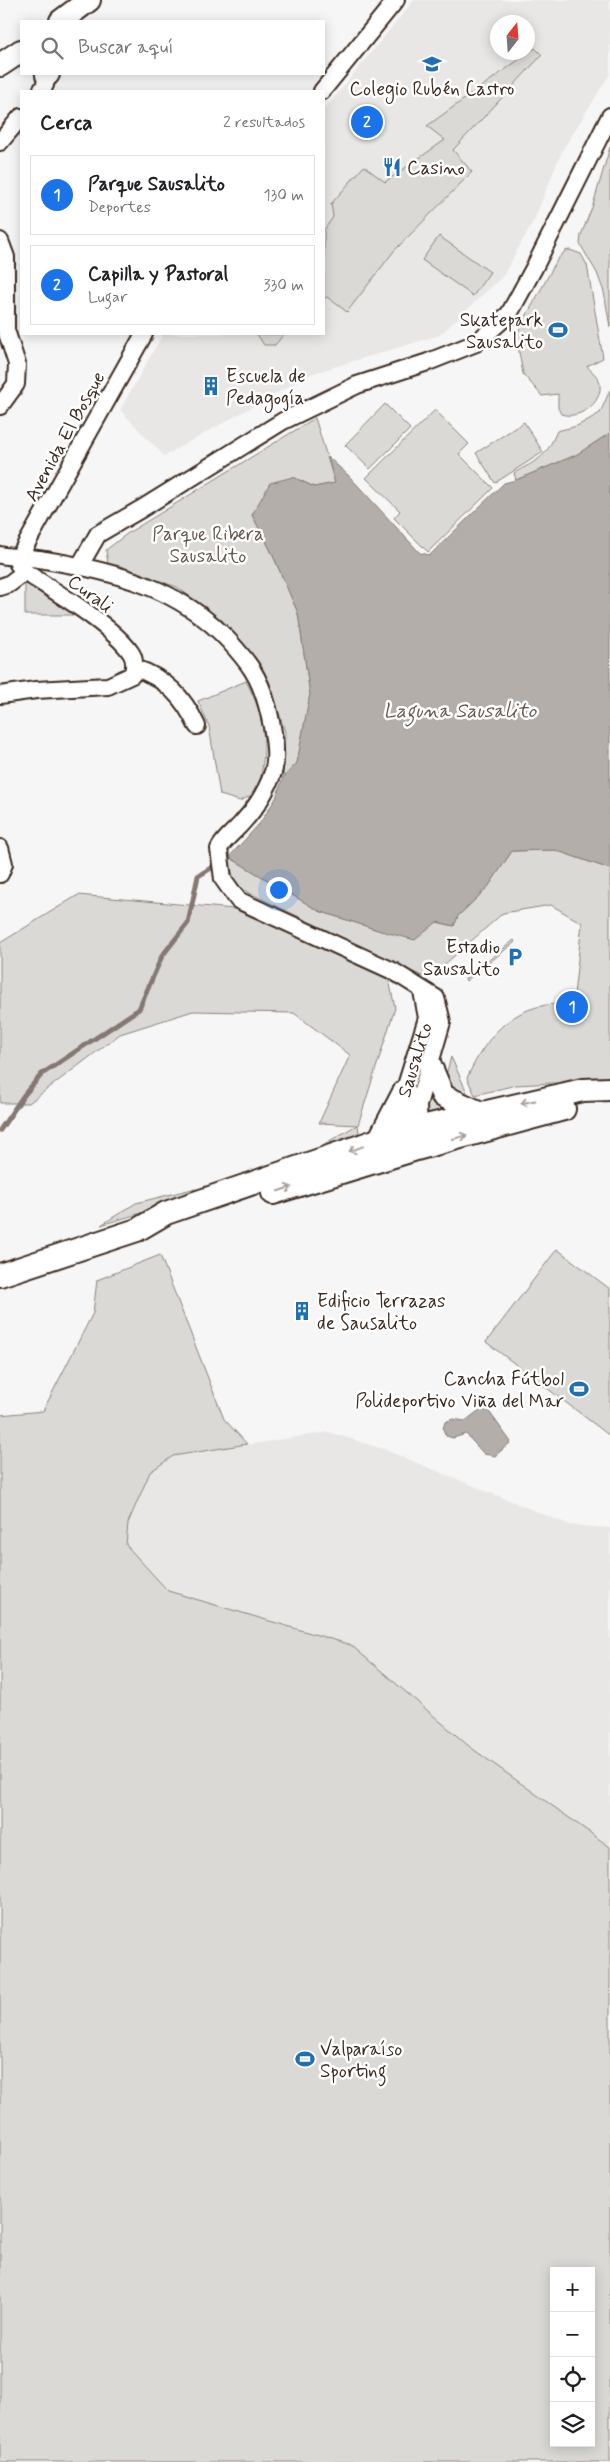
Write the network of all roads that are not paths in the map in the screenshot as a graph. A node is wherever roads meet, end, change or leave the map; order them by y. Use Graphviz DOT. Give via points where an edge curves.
graph roads {
  1 [pos="89,0"];
  2 [pos="396,0"];
  3 [pos="67,19"];
  4 [pos="20,52"];
  5 [pos="0,65"];
  6 [pos="323,90"];
  7 [pos="610,116"];
  8 [pos="20,118"];
  9 [pos="0,142"];
  10 [pos="0,242"];
  11 [pos="143,335"];
  12 [pos="0,406"];
  13 [pos="0,555"];
  14 [pos="22,564"];
  15 [pos="79,567"];
  16 [pos="0,588"];
  17 [pos="135,668"];
  18 [pos="0,695"];
  19 [pos="197,726"];
  20 [pos="0,848"];
  21 [pos="0,874"];
  22 [pos="422,991"];
  23 [pos="430,1065"];
  24 [pos="610,1091"];
  25 [pos="404,1092"];
  26 [pos="481,1113"];
  27 [pos="412,1137"];
  28 [pos="379,1140"];
  29 [pos="137,1230"];
  30 [pos="0,1275"];
  1 -- 3 [label="main road"];
  2 -- 6 [label="street"];
  4 -- 5 [label="main road"];
  7 -- 15 [label="street" via="509,314 476,343 357,385 283,421 98,534"];
  8 -- 9 [label="street"];
  10 -- 12 [label="street" via="6,257 6,330 17,364 16,384"];
  11 -- 14 [label="street, Avenida El Bosque"];
  13 -- 14 [label="street"];
  14 -- 15 [label="street" via="46,560"];
  14 -- 16 [label="street" via="9,584"];
  14 -- 17 [label="street, Curali" via="110,632 131,654"];
  15 -- 22 [label="street" via="150,586 181,600 208,621 252,666 266,699 274,732 274,771 262,796 220,846 218,853 223,879 238,900 393,971"];
  17 -- 18 [label="street" via="132,675 108,686"];
  17 -- 19 [label="street" via="148,672 173,688 190,710"];
  20 -- 21 [label="street" via="4,864"];
  22 -- 23 [label="street, Sausalito" via="436,998 441,1011 439,1038"];
  22 -- 25 [label="street, Sausalito" via="427,1018"];
  23 -- 26 [label="main road" via="443,1096"];
  23 -- 27 [label="street, Sausalito"];
  24 -- 26 [label="main road, one-way" via="583,1090"];
  27 -- 24 [label="main road, one-way" via="585,1103"];
  25 -- 27 [label="street, Sausalito"];
  25 -- 28 [label="main road"];
  26 -- 27 [label="main road"];
  27 -- 28 [label="main road"];
  29 -- 27 [label="main road, one-way" via="170,1226"];
  28 -- 29 [label="main road, one-way" via="166,1213"];
  29 -- 30 [label="main road"];
}
